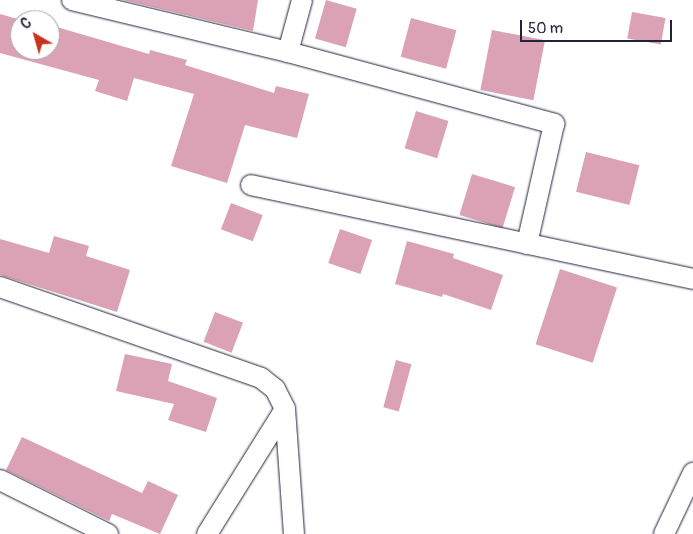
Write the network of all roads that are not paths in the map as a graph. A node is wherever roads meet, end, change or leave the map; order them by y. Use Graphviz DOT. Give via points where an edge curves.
graph roads {
  1 [pos="72,0"];
  2 [pos="302,0"];
  3 [pos="288,52"];
  4 [pos="251,185"];
  5 [pos="527,244"];
  6 [pos="693,279"];
  7 [pos="0,287"];
  8 [pos="286,409"];
  9 [pos="693,473"];
  10 [pos="0,480"];
  11 [pos="108,534"];
  12 [pos="207,534"];
  13 [pos="294,534"];
  14 [pos="664,534"];
  1 -- 3 [label="street"];
  2 -- 3 [label="street"];
  3 -- 5 [label="street" via="554,124"];
  4 -- 5 [label="street"];
  5 -- 6 [label="street"];
  7 -- 8 [label="street" via="261,378 275,389"];
  8 -- 12 [label="street"];
  8 -- 13 [label="street"];
  9 -- 14 [label="street"];
  10 -- 11 [label="street"];
}
